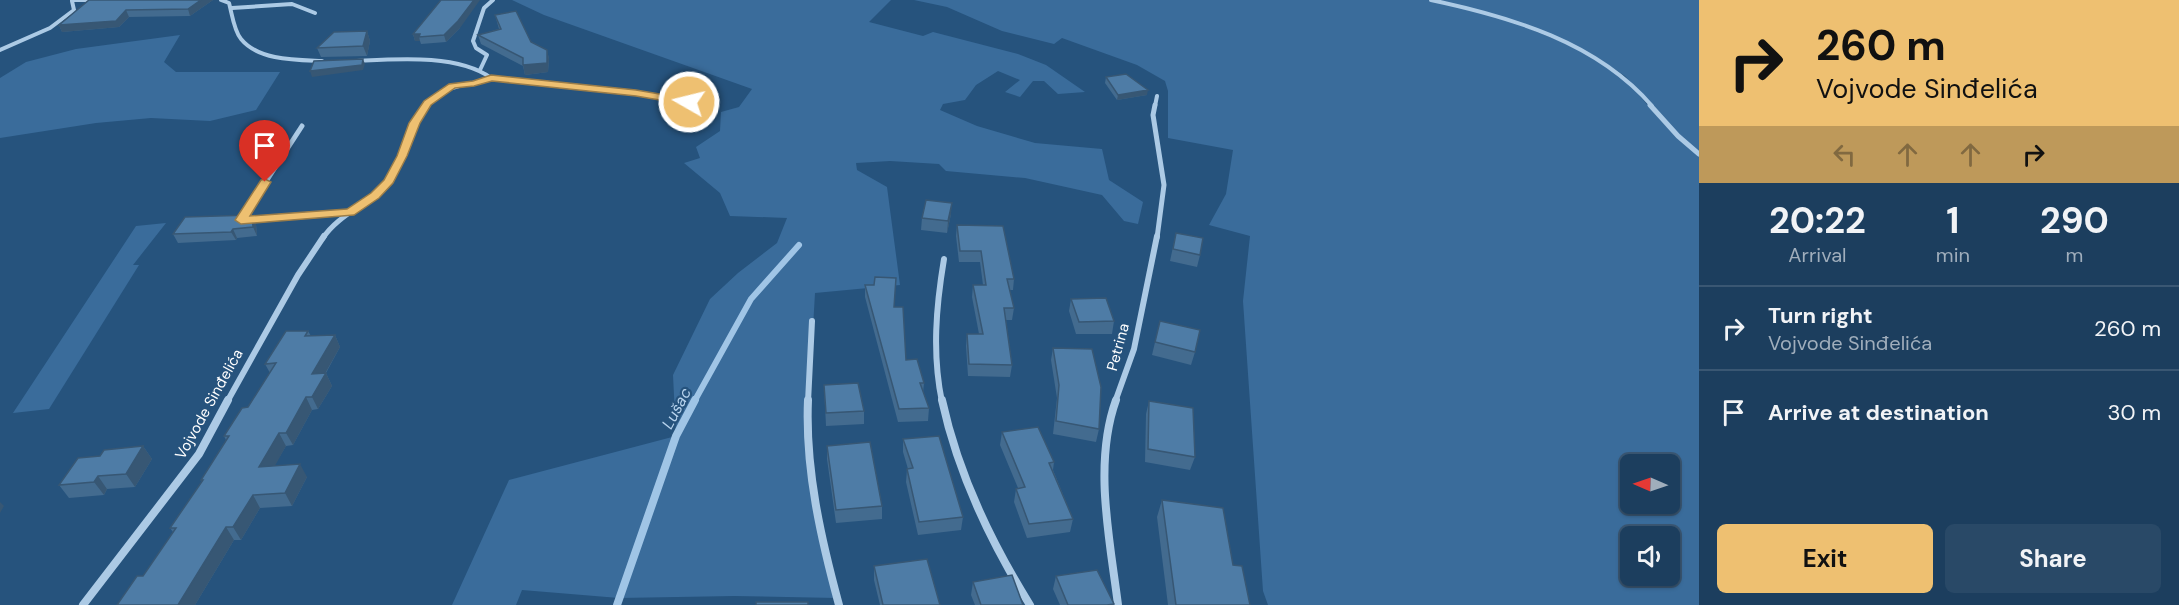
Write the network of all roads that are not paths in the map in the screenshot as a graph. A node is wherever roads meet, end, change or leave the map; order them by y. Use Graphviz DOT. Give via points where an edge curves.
graph roads {
  1 [pos="90,0"];
  2 [pos="221,0"];
  3 [pos="493,0"];
  4 [pos="1431,0"];
  5 [pos="72,1"];
  6 [pos="232,8"];
  7 [pos="315,13"];
  8 [pos="0,50"];
  9 [pos="348,61"];
  10 [pos="326,62"];
  11 [pos="480,70"];
  12 [pos="491,78"];
  13 [pos="1157,96"];
  14 [pos="689,102"];
  15 [pos="302,126"];
  16 [pos="1699,154"];
  17 [pos="350,212"];
  18 [pos="944,259"];
  19 [pos="812,321"];
  20 [pos="83,605"];
  21 [pos="840,605"];
  22 [pos="1030,605"];
  23 [pos="1118,605"];
  1 -- 5 [label="street"];
  2 -- 6 [label="street"];
  3 -- 11 [label="street" via="484,8 473,41 487,55"];
  4 -- 16 [label="street" via="1506,20 1590,54 1623,76"];
  5 -- 8 [label="street" via="74,10 66,20"];
  6 -- 7 [label="street" via="292,4"];
  6 -- 10 [label="street" via="240,38 248,45 280,60"];
  9 -- 11 [label="street" via="408,59"];
  11 -- 12 [label="street"];
  12 -- 14 [label="street, Vojvode Sinđelića"];
  12 -- 17 [label="street, Vojvode Sinđelića" via="453,86 427,103 389,181 375,196"];
  13 -- 23 [label="street, Petrina" via="1153,115 1164,185 1160,227 1134,349 1111,413 1103,484"];
  15 -- 17 [label="street, Vojvode Sinđelića" via="241,220"];
  17 -- 20 [label="street, Vojvode Sinđelića" via="330,228 298,275 199,454"];
  18 -- 22 [label="street" via="936,306 936,360 947,424 972,497 1014,582"];
  19 -- 21 [label="street" via="807,432 824,549"];
}
